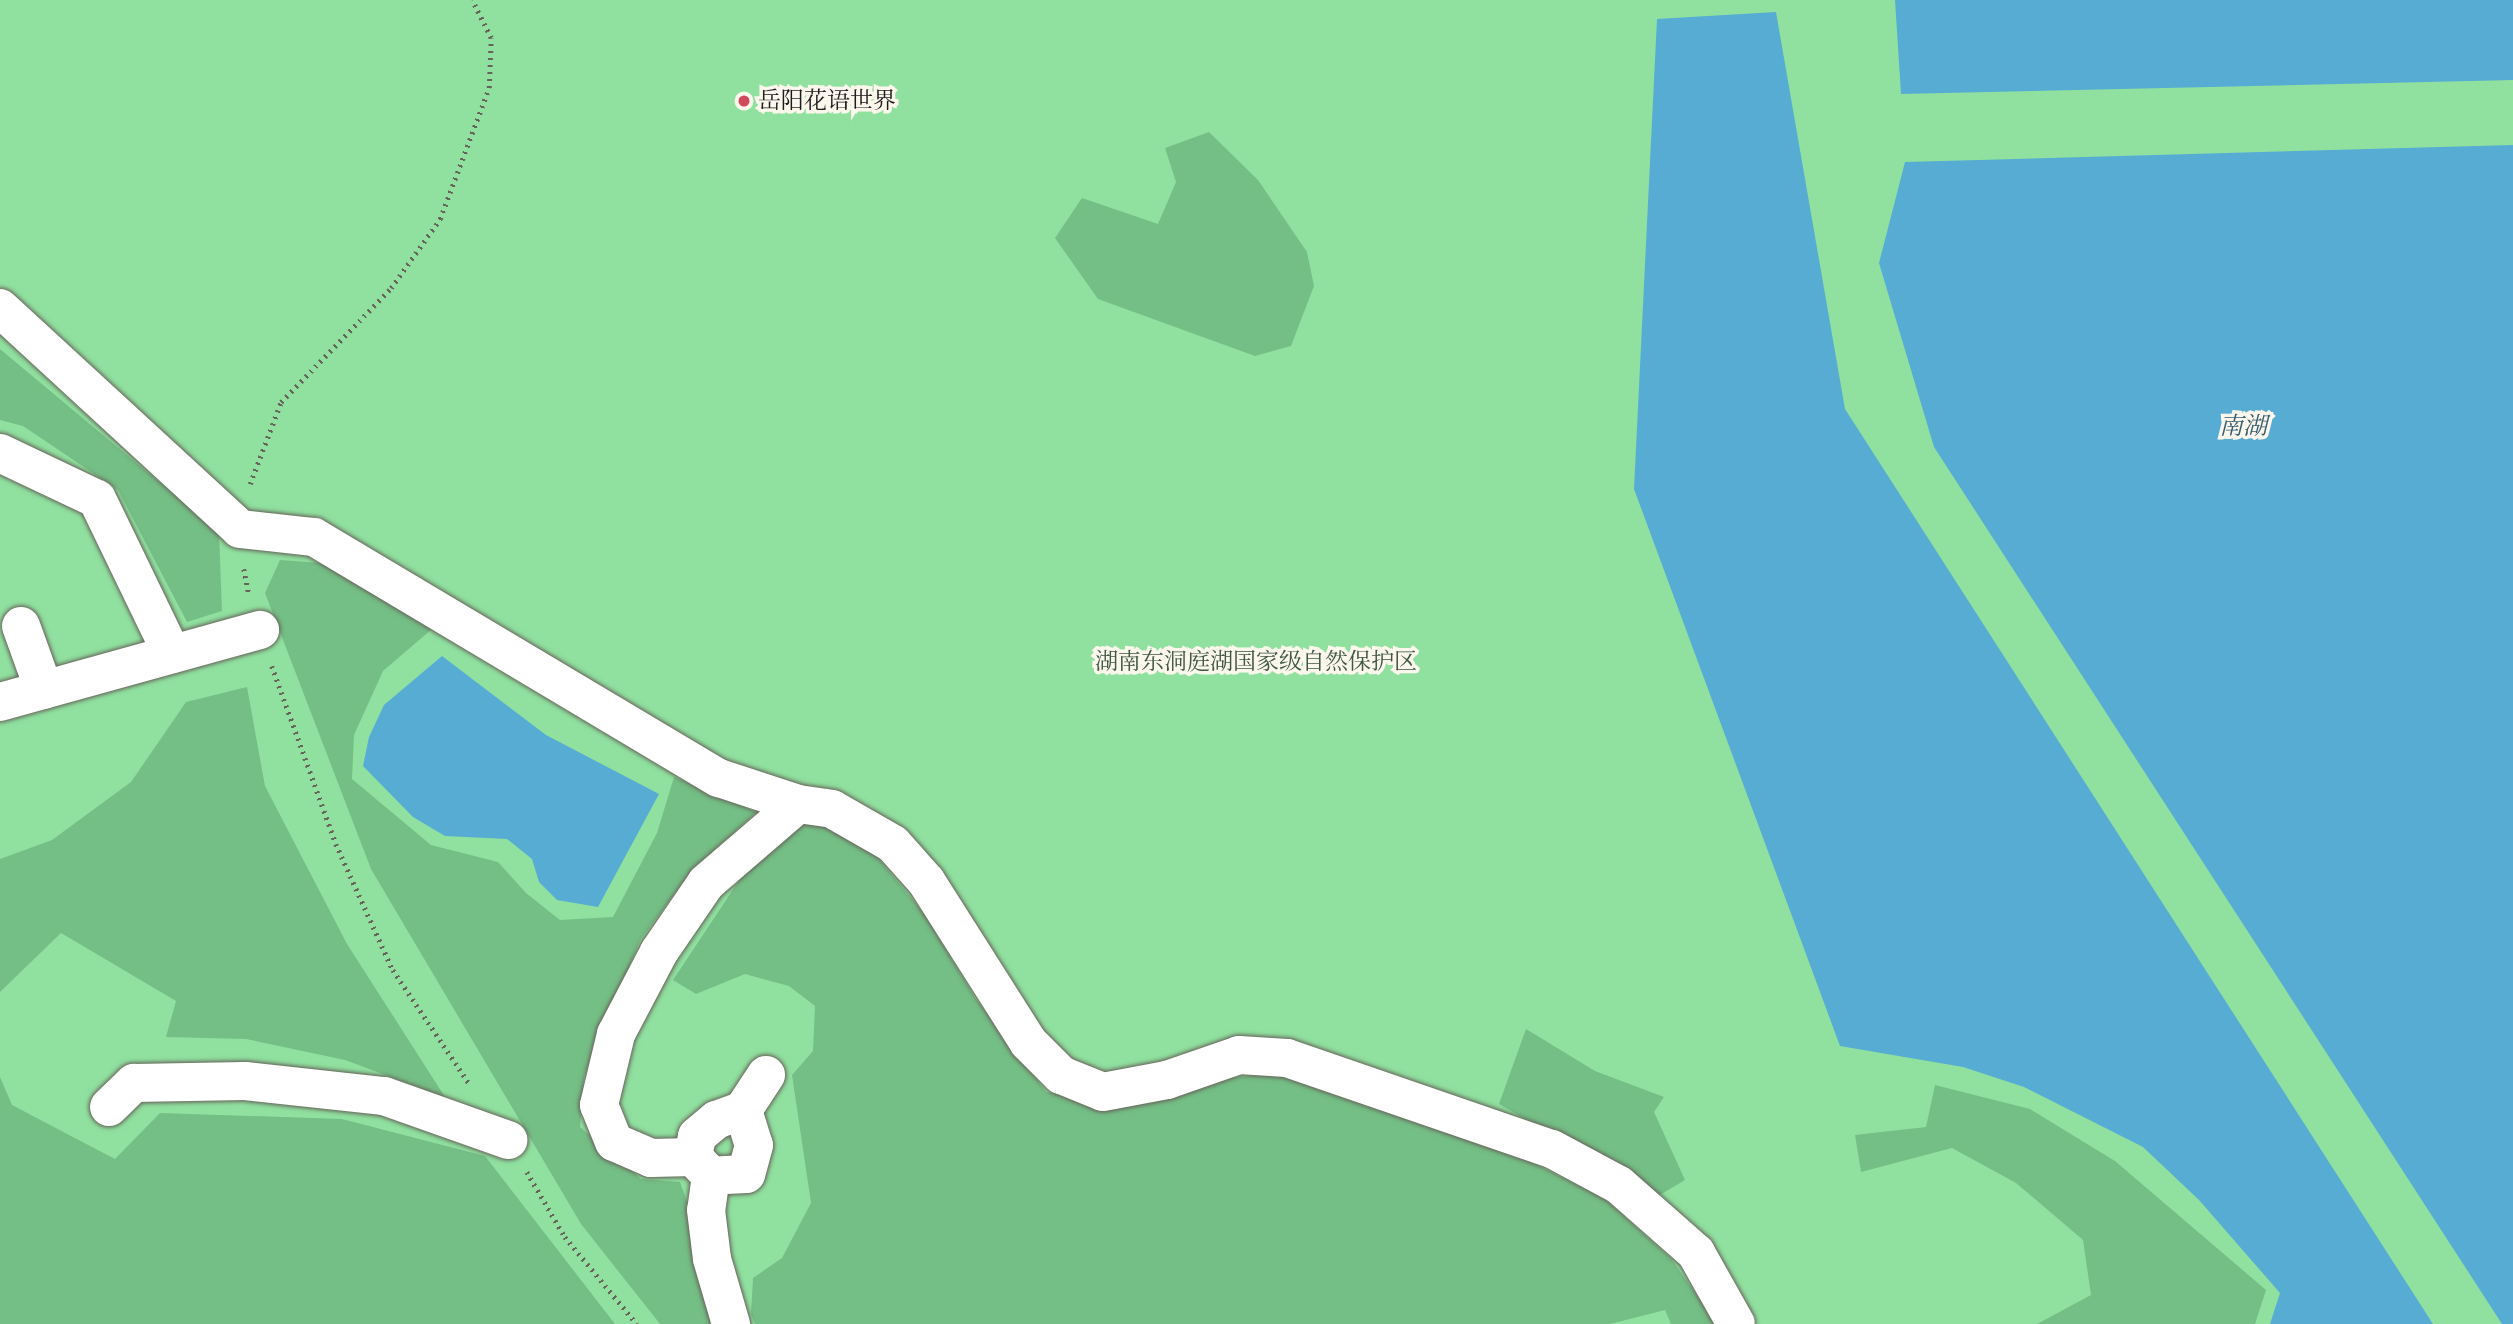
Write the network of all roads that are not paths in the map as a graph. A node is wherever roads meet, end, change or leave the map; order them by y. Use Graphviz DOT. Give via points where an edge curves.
graph roads {
  1 [pos="0,308"];
  2 [pos="0,453"];
  3 [pos="21,626"];
  4 [pos="260,630"];
  5 [pos="172,654"];
  6 [pos="44,690"];
  7 [pos="0,702"];
  8 [pos="798,804"];
  9 [pos="766,1075"];
  10 [pos="110,1107"];
  11 [pos="743,1110"];
  12 [pos="508,1140"];
  13 [pos="702,1166"];
  14 [pos="731,1324"];
  15 [pos="1736,1324"];
  1 -- 8 [label="street" via="240,529 314,537 719,778"];
  2 -- 5 [label="street" via="97,499"];
  3 -- 6 [label="street"];
  4 -- 5 [label="street"];
  5 -- 6 [label="street"];
  6 -- 7 [label="street"];
  8 -- 13 [label="street" via="706,883 659,952 616,1034 599,1105 614,1142 651,1158"];
  8 -- 15 [label="street" via="832,809 894,844 926,881 1028,1042 1061,1075 1103,1092 1167,1080 1239,1055 1286,1058 1552,1149 1619,1185 1696,1253"];
  9 -- 11 [label="street"];
  10 -- 12 [label="street" via="134,1083 245,1081 384,1096"];
  11 -- 13 [label="street" via="716,1120 697,1136"];
  11 -- 13 [label="street" via="754,1145 747,1174"];
  13 -- 14 [label="street" via="712,1259"];
}
